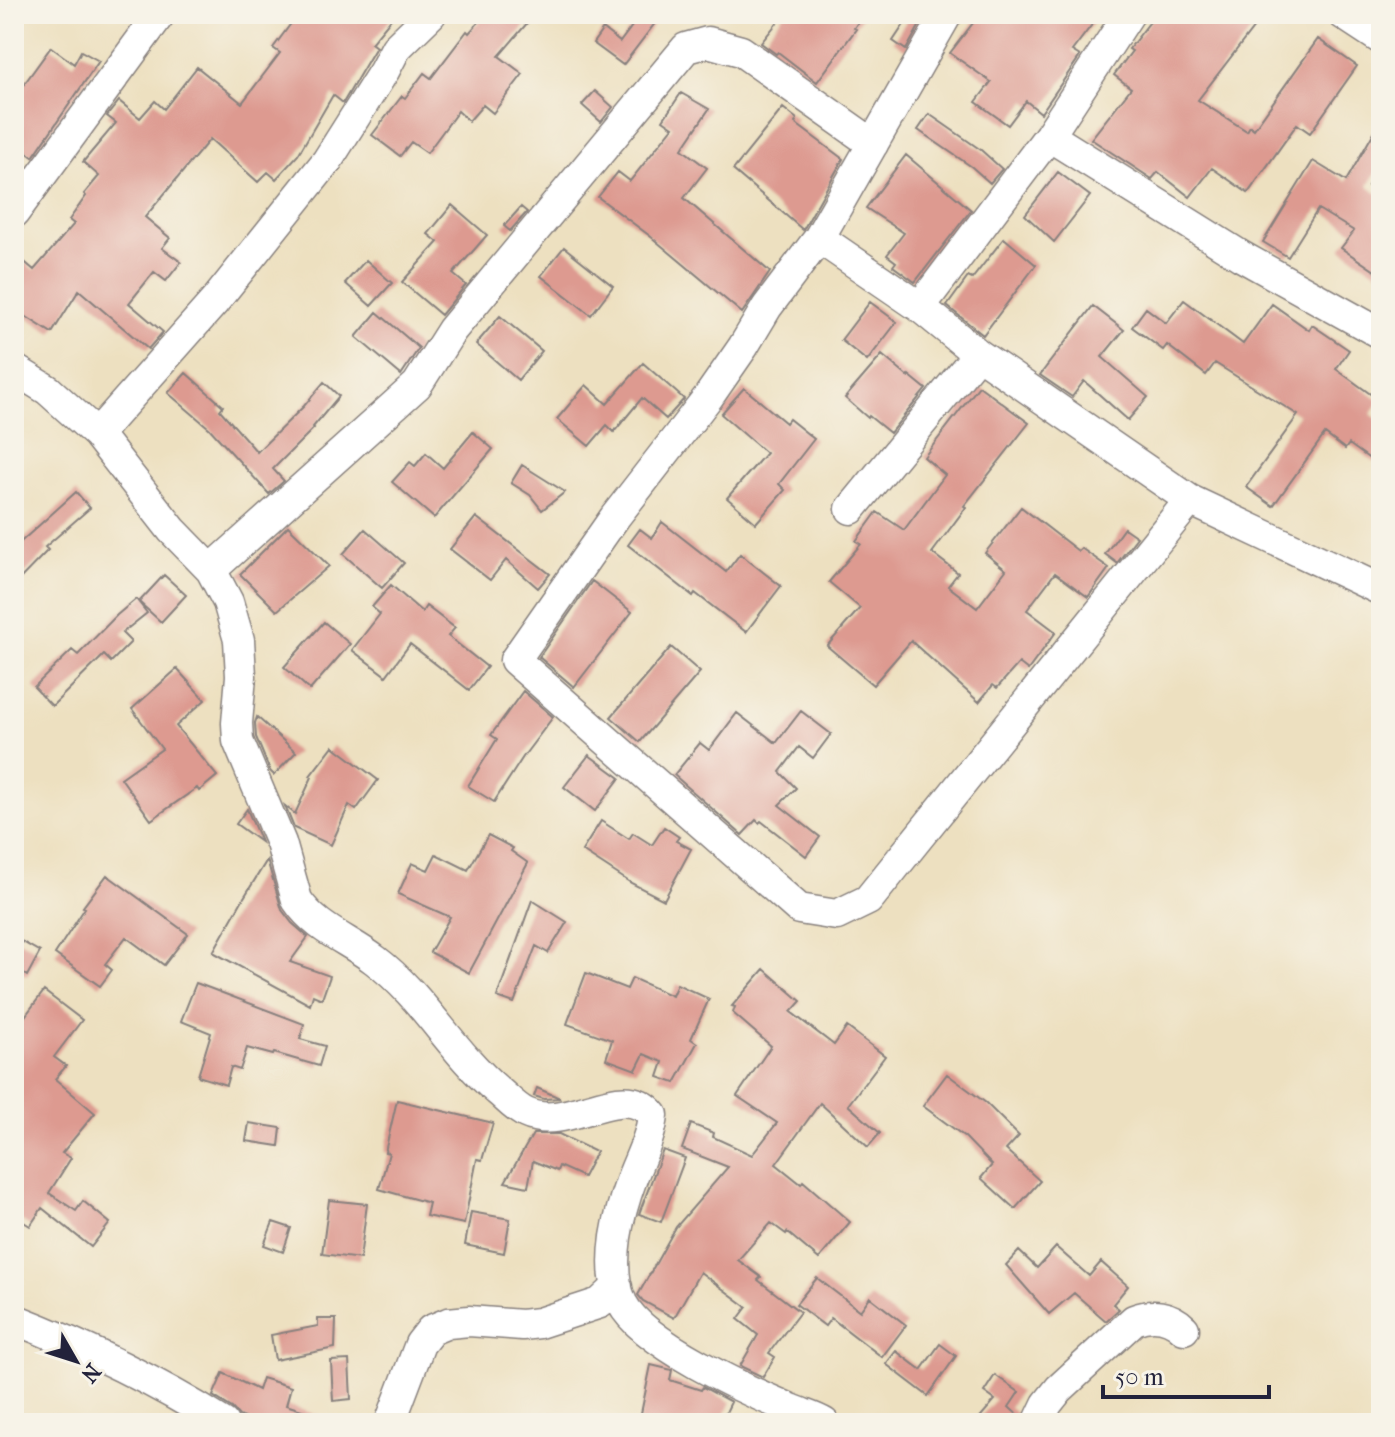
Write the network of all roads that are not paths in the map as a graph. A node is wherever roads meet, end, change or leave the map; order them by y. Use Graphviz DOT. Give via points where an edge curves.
graph roads {
  1 [pos="160,14"];
  2 [pos="431,14"];
  3 [pos="947,14"];
  4 [pos="1129,14"];
  5 [pos="1343,14"];
  6 [pos="1381,39"];
  7 [pos="1049,136"];
  8 [pos="873,144"];
  9 [pos="14,213"];
  10 [pos="819,238"];
  11 [pos="920,307"];
  12 [pos="1381,334"];
  13 [pos="978,354"];
  14 [pos="14,369"];
  15 [pos="97,434"];
  16 [pos="1190,500"];
  17 [pos="851,509"];
  18 [pos="211,570"];
  19 [pos="1381,590"];
  20 [pos="615,1300"];
  21 [pos="14,1319"];
  22 [pos="1184,1329"];
  23 [pos="223,1423"];
  24 [pos="390,1423"];
  25 [pos="824,1423"];
  26 [pos="1038,1423"];
  1 -- 9 [label="street"];
  2 -- 15 [label="street" via="396,48 327,161 215,301"];
  3 -- 8 [label="street"];
  4 -- 7 [label="street"];
  5 -- 6 [label="street"];
  7 -- 11 [label="street"];
  7 -- 12 [label="street" via="1241,256"];
  8 -- 10 [label="street"];
  8 -- 18 [label="street" via="741,51 708,42 686,48 452,330 417,385"];
  10 -- 11 [label="street"];
  10 -- 16 [label="street" via="515,660 799,909 837,915 868,900"];
  11 -- 13 [label="street"];
  13 -- 16 [label="street"];
  13 -- 17 [label="street"];
  14 -- 15 [label="street" via="48,390"];
  15 -- 18 [label="street" via="172,530"];
  16 -- 19 [label="street"];
  18 -- 20 [label="street" via="239,640 238,741 301,905 313,919 375,960 421,1003 488,1082 526,1113 547,1119 628,1100 653,1115 617,1234"];
  20 -- 24 [label="street" via="539,1323 469,1321 431,1330 420,1344"];
  20 -- 25 [label="street" via="691,1361"];
  21 -- 23 [label="street" via="123,1367"];
  22 -- 26 [label="street" via="1162,1316 1134,1320 1059,1389"];
}
